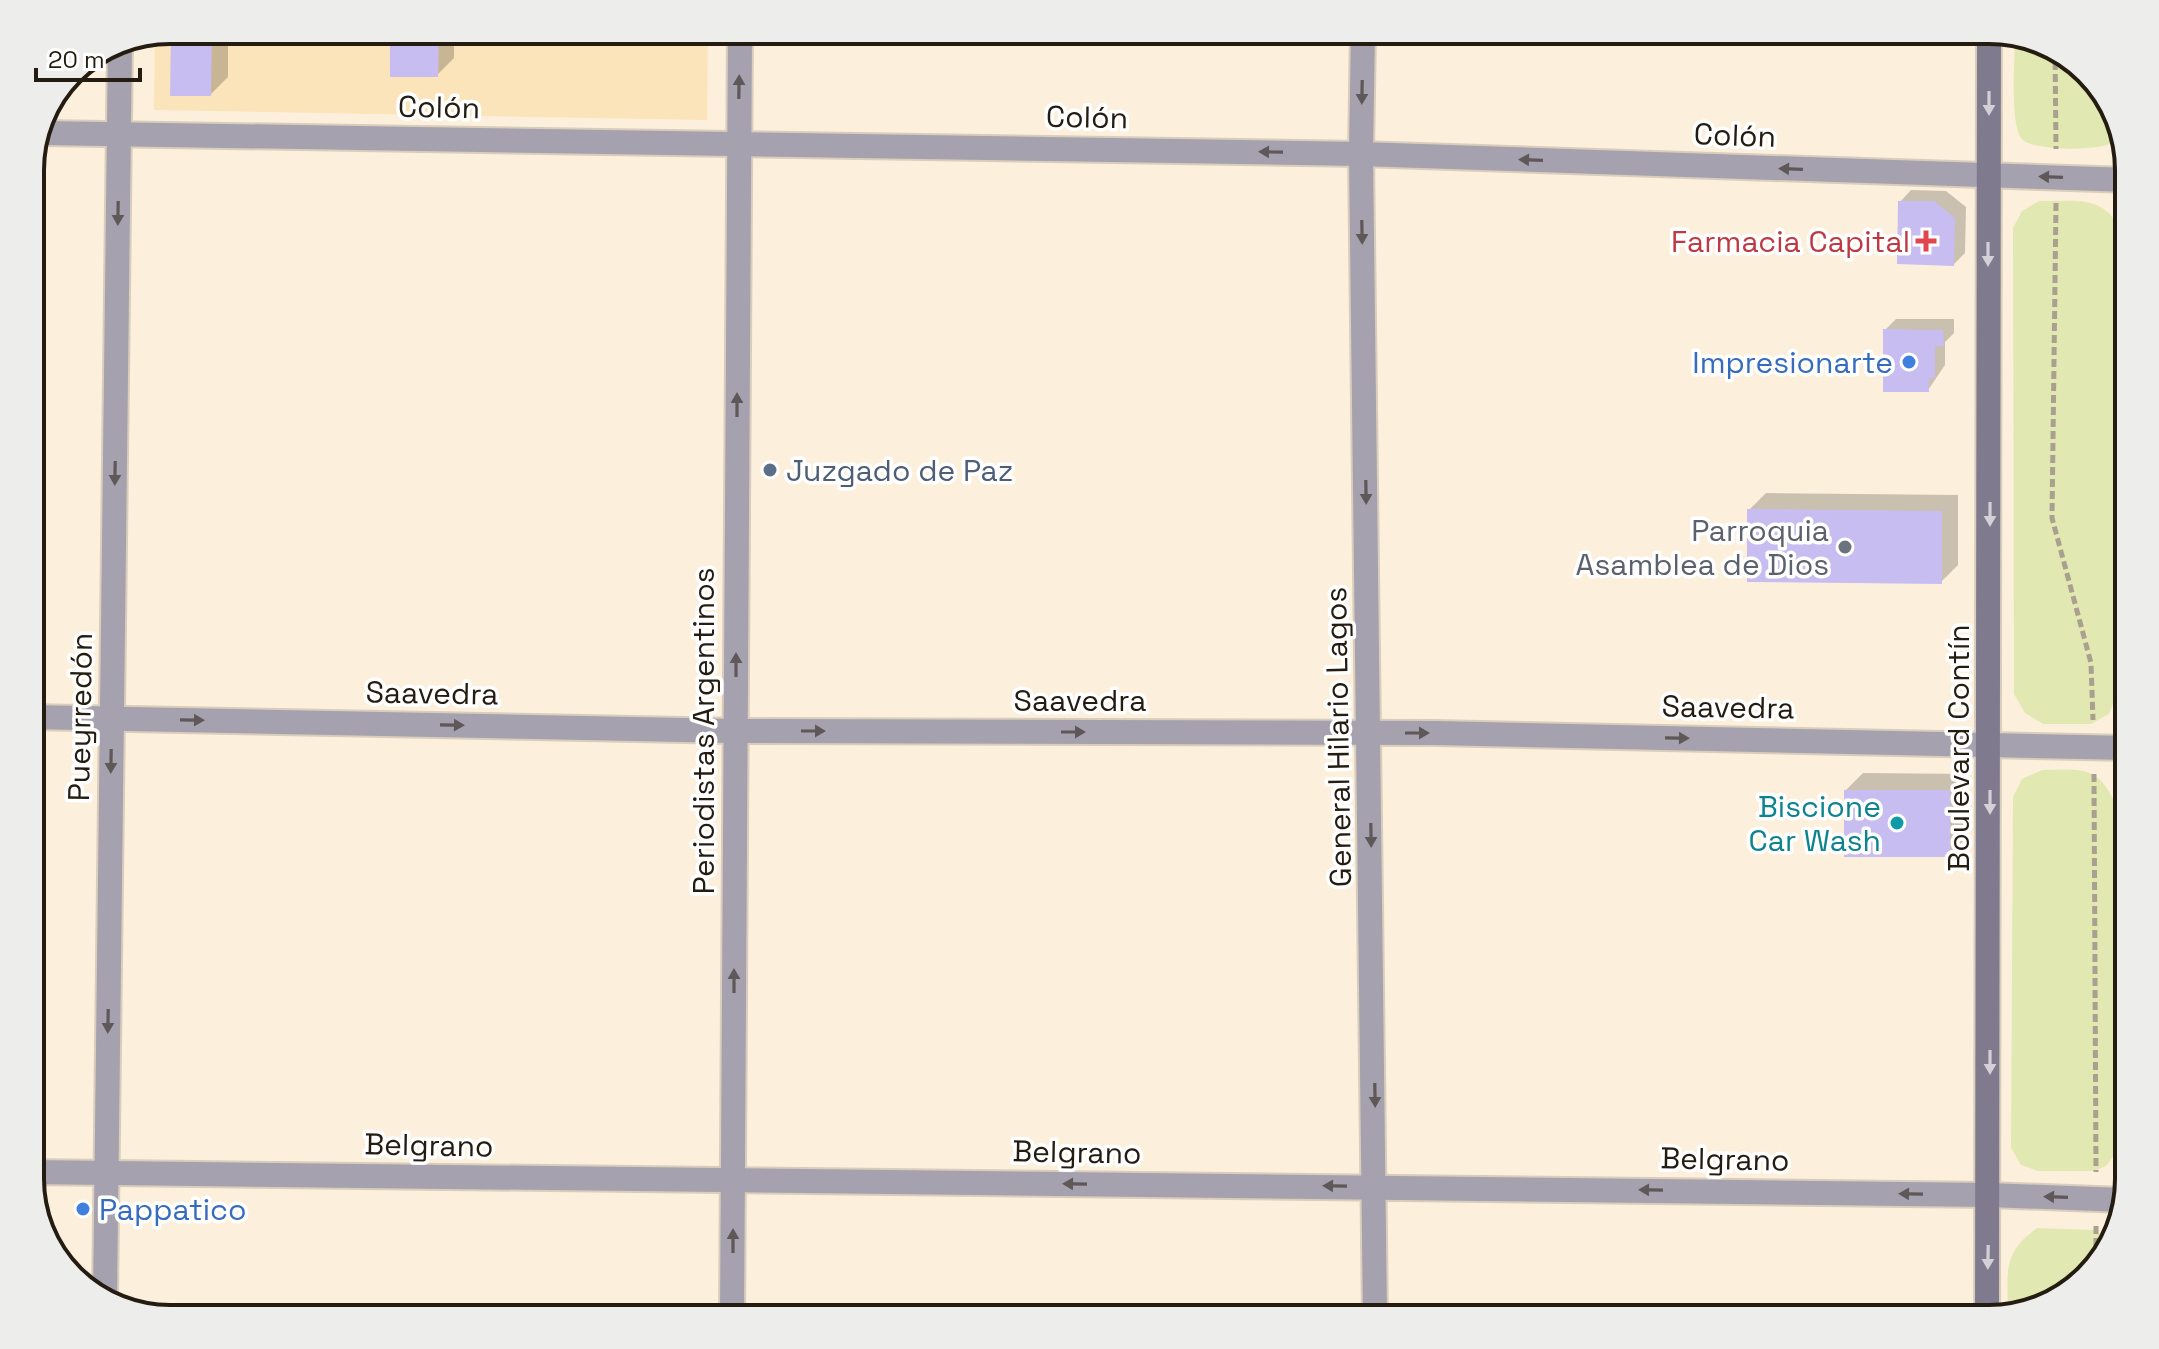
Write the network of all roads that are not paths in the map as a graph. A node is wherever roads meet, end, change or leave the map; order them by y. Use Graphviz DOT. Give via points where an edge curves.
graph roads {
  1 [pos="740,44"];
  2 [pos="1363,44"];
  3 [pos="1989,44"];
  4 [pos="120,55"];
  5 [pos="49,133"];
  6 [pos="119,135"];
  7 [pos="738,144"];
  8 [pos="1361,154"];
  9 [pos="1988,176"];
  10 [pos="2115,179"];
  11 [pos="44,717"];
  12 [pos="112,719"];
  13 [pos="735,731"];
  14 [pos="1370,733"];
  15 [pos="1991,744"];
  16 [pos="2115,748"];
  17 [pos="44,1172"];
  18 [pos="106,1173"];
  19 [pos="733,1180"];
  20 [pos="1376,1187"];
  21 [pos="1989,1195"];
  22 [pos="2113,1199"];
  23 [pos="105,1287"];
  24 [pos="732,1305"];
  25 [pos="1375,1305"];
  26 [pos="1987,1305"];
  7 -- 1 [label="street, Periodistas Argentinos, one-way"];
  2 -- 8 [label="street, General Hilario Lagos, one-way"];
  3 -- 9 [label="main road, Boulevard Contín, one-way"];
  4 -- 6 [label="street, Pueyrredón"];
  5 -- 6 [label="street, Colón"];
  6 -- 7 [label="street, Colón"];
  6 -- 12 [label="street, Pueyrredón, one-way"];
  8 -- 7 [label="street, Colón, one-way"];
  13 -- 7 [label="street, Periodistas Argentinos, one-way"];
  9 -- 8 [label="street, Colón, one-way"];
  8 -- 14 [label="street, General Hilario Lagos, one-way"];
  10 -- 9 [label="street, Colón, one-way"];
  9 -- 15 [label="main road, Boulevard Contín, one-way"];
  11 -- 12 [label="street, Saavedra"];
  12 -- 13 [label="street, Saavedra, one-way"];
  12 -- 18 [label="street, Pueyrredón, one-way"];
  13 -- 14 [label="street, Saavedra, one-way"];
  19 -- 13 [label="street, Periodistas Argentinos, one-way"];
  14 -- 15 [label="street, Saavedra, one-way"];
  14 -- 20 [label="street, General Hilario Lagos, one-way"];
  15 -- 16 [label="street, Saavedra"];
  15 -- 21 [label="main road, Boulevard Contín, one-way"];
  17 -- 18 [label="street, Belgrano"];
  18 -- 19 [label="street, Belgrano"];
  18 -- 23 [label="street, Pueyrredón"];
  20 -- 19 [label="street, Belgrano, one-way"];
  24 -- 19 [label="street, Periodistas Argentinos, one-way"];
  21 -- 20 [label="street, Belgrano, one-way"];
  20 -- 25 [label="street, General Hilario Lagos"];
  22 -- 21 [label="street, Belgrano, one-way"];
  21 -- 26 [label="main road, Boulevard Contín, one-way"];
}
